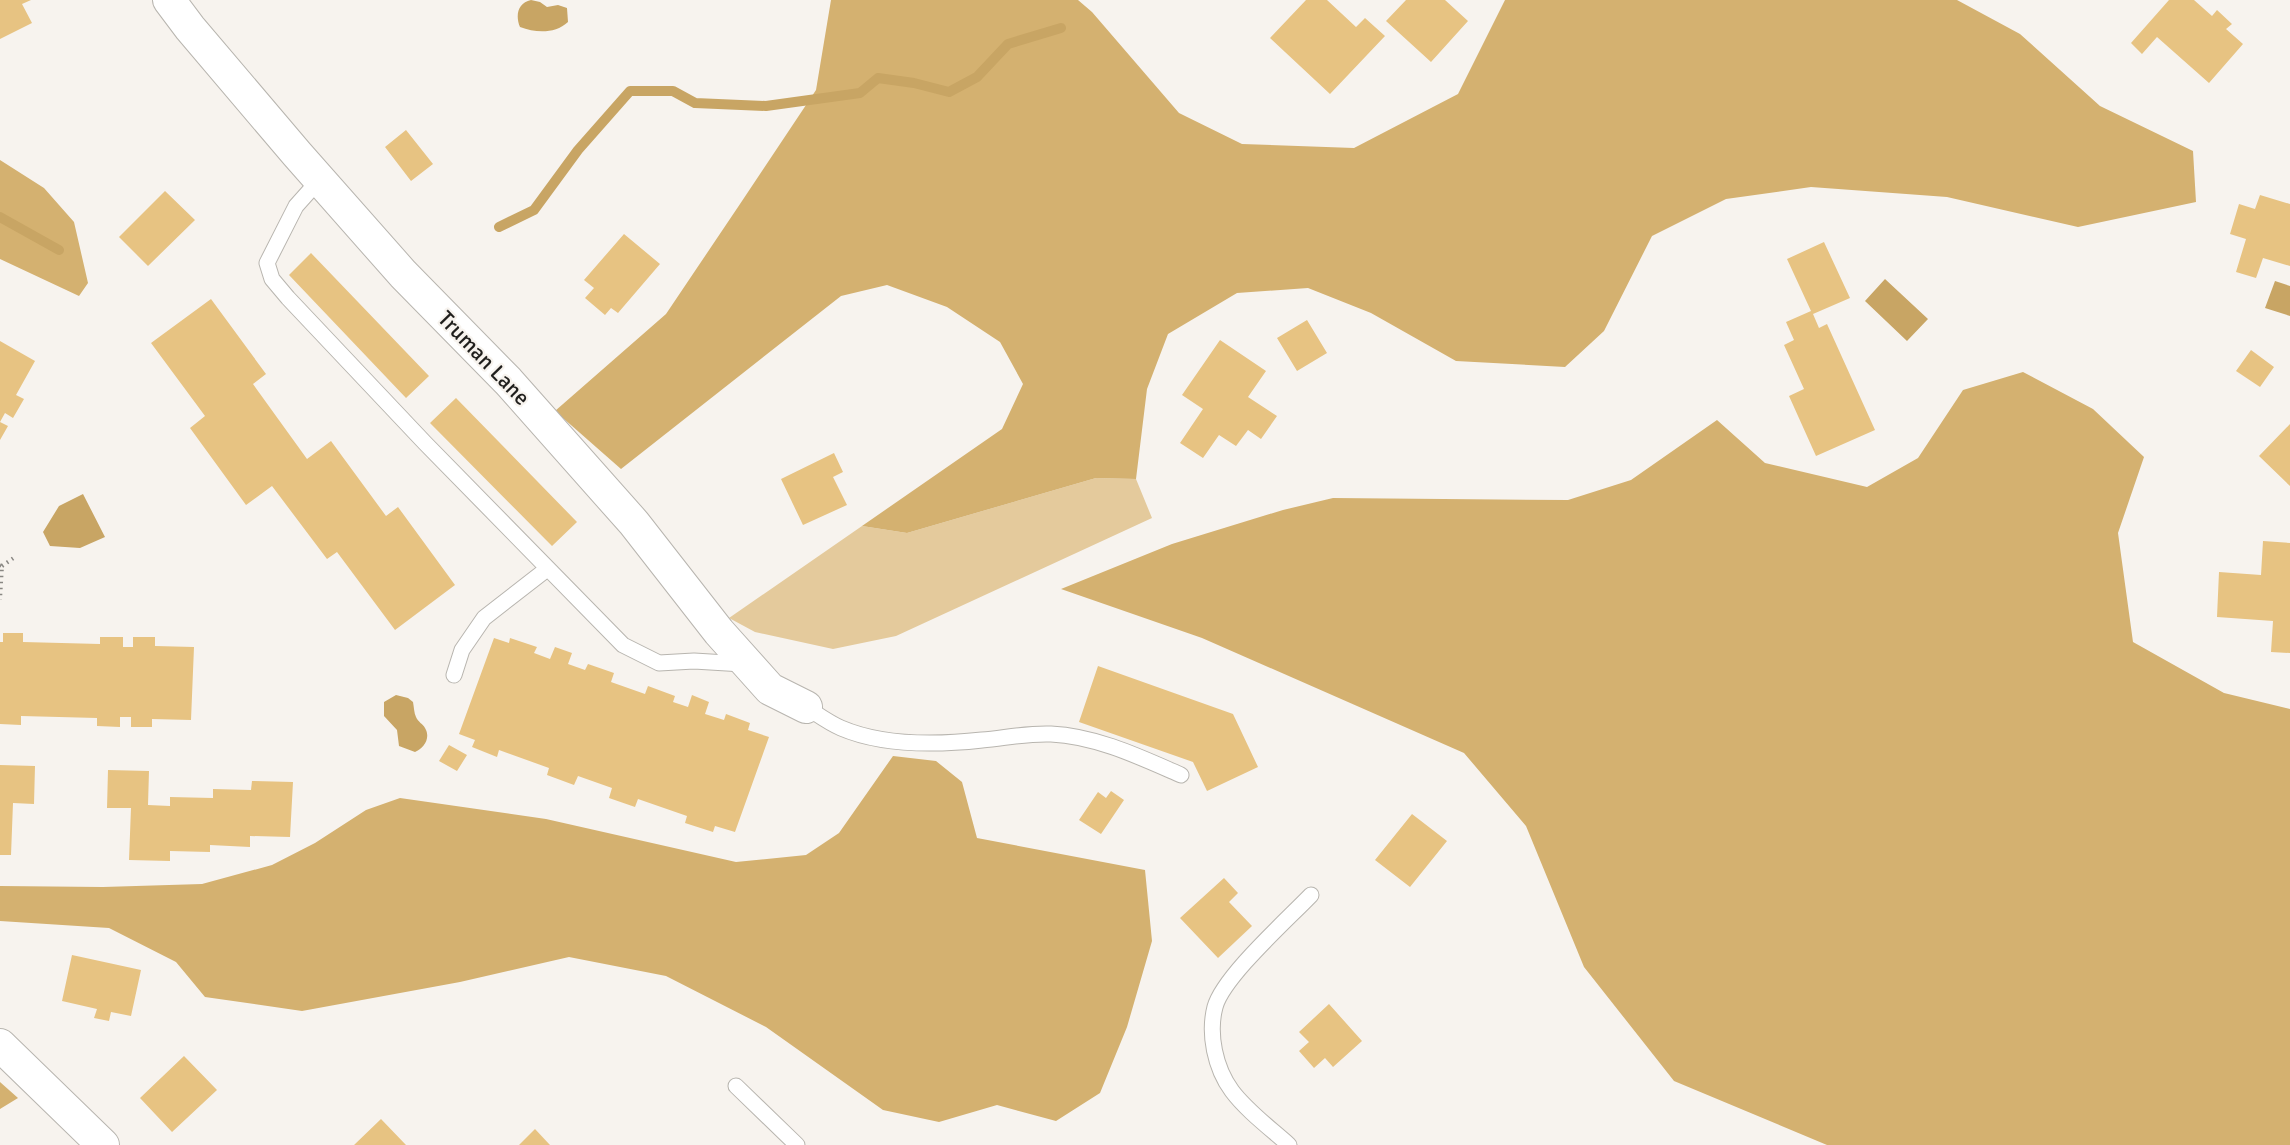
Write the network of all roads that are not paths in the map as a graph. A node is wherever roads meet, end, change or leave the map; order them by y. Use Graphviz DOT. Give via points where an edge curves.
graph roads {
  1 [pos="170,0"];
  2 [pos="321,178"];
  3 [pos="547,569"];
  4 [pos="749,664"];
  5 [pos="454,675"];
  6 [pos="806,706"];
  7 [pos="1181,775"];
  8 [pos="1311,896"];
  9 [pos="0,1045"];
  10 [pos="736,1086"];
  11 [pos="103,1145"];
  12 [pos="796,1145"];
  13 [pos="1289,1145"];
  1 -- 2 [label="street, Truman Lane"];
  2 -- 3 [label="lane" via="296,206 281,234 267,263 272,279"];
  2 -- 4 [label="street, Truman Lane" via="403,274 508,381 634,523 719,632"];
  3 -- 4 [label="lane" via="623,645 659,663"];
  3 -- 5 [label="lane" via="484,618 462,650"];
  4 -- 6 [label="street, Truman Lane" via="770,689"];
  6 -- 7 [label="lane" via="841,728 873,738 922,743 981,741 1015,735 1078,737"];
  8 -- 13 [label="lane" via="1236,972 1216,1005 1212,1034 1218,1065 1231,1090"];
  9 -- 11 [label="street"];
  10 -- 12 [label="lane"];
}
